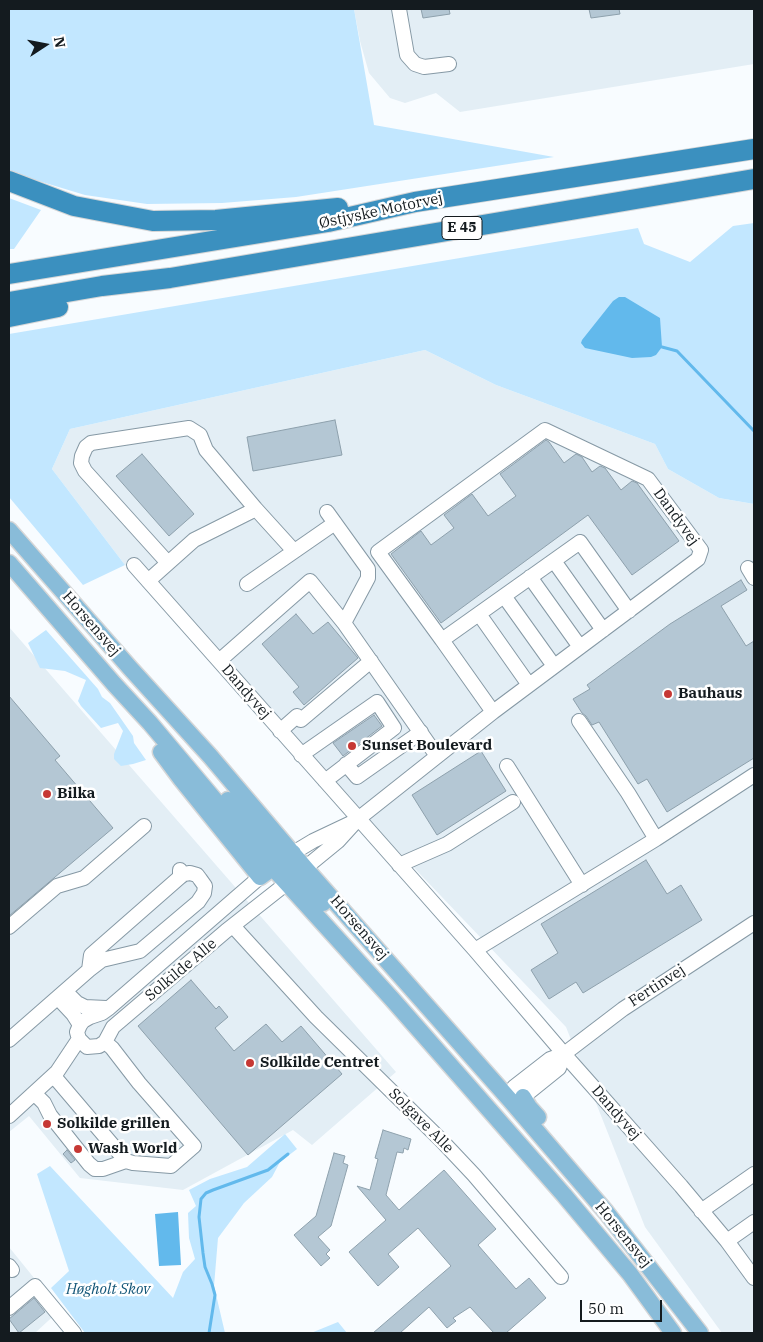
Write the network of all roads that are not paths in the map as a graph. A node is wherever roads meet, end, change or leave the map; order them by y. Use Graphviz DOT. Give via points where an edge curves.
graph roads {
  1 [pos="399,9"];
  2 [pos="449,64"];
  3 [pos="754,149"];
  4 [pos="754,179"];
  5 [pos="9,181"];
  6 [pos="415,202"];
  7 [pos="9,274"];
  8 [pos="170,278"];
  9 [pos="9,302"];
  10 [pos="9,317"];
  11 [pos="255,508"];
  12 [pos="9,530"];
  13 [pos="9,544"];
  14 [pos="294,551"];
  15 [pos="554,560"];
  16 [pos="9,563"];
  17 [pos="168,563"];
  18 [pos="134,565"];
  19 [pos="530,577"];
  20 [pos="148,581"];
  21 [pos="247,584"];
  22 [pos="504,596"];
  23 [pos="629,611"];
  24 [pos="83,614"];
  25 [pos="479,614"];
  26 [pos="344,623"];
  27 [pos="603,630"];
  28 [pos="442,640"];
  29 [pos="580,647"];
  30 [pos="219,661"];
  31 [pos="371,661"];
  32 [pos="554,666"];
  33 [pos="529,685"];
  34 [pos="493,712"];
  35 [pos="579,721"];
  36 [pos="150,723"];
  37 [pos="280,731"];
  38 [pos="421,732"];
  39 [pos="302,755"];
  40 [pos="437,756"];
  41 [pos="346,764"];
  42 [pos="507,766"];
  43 [pos="754,776"];
  44 [pos="325,781"];
  45 [pos="513,802"];
  46 [pos="358,819"];
  47 [pos="144,826"];
  48 [pos="656,839"];
  49 [pos="277,865"];
  50 [pos="399,865"];
  51 [pos="295,876"];
  52 [pos="582,885"];
  53 [pos="754,923"];
  54 [pos="233,926"];
  55 [pos="9,927"];
  56 [pos="475,950"];
  57 [pos="89,970"];
  58 [pos="62,994"];
  59 [pos="392,999"];
  60 [pos="109,1008"];
  61 [pos="82,1037"];
  62 [pos="9,1040"];
  63 [pos="105,1042"];
  64 [pos="564,1054"];
  65 [pos="54,1074"];
  66 [pos="34,1093"];
  67 [pos="517,1098"];
  68 [pos="494,1115"];
  69 [pos="9,1116"];
  70 [pos="126,1161"];
  71 [pos="754,1174"];
  72 [pos="701,1211"];
  73 [pos="754,1222"];
  74 [pos="727,1241"];
  75 [pos="561,1277"];
  76 [pos="754,1278"];
  77 [pos="9,1308"];
  78 [pos="74,1333"];
  79 [pos="673,1333"];
  80 [pos="700,1333"];
  1 -- 2 [label="street" via="407,55 415,64 424,67"];
  3 -- 6 [label="highway, Østjyske Motorvej / E 45"];
  4 -- 8 [label="highway, Østjyske Motorvej / E 45"];
  5 -- 6 [label="highway" via="74,206 153,221 216,220"];
  6 -- 7 [label="highway, Østjyske Motorvej / E 45" via="328,222"];
  8 -- 9 [label="highway, Østjyske Motorvej / E 45"];
  8 -- 10 [label="highway" via="105,298"];
  11 -- 14 [label="street"];
  11 -- 17 [label="street" via="194,540"];
  11 -- 17 [label="street" via="206,450 200,435 189,428 91,443 82,456 85,471"];
  12 -- 24 [label="main road, Horsensvej"];
  13 -- 24 [label="main road" via="63,604"];
  14 -- 21 [label="street"];
  14 -- 26 [label="street" via="331,518 368,569 368,578"];
  15 -- 19 [label="street"];
  15 -- 23 [label="street" via="580,542"];
  15 -- 27 [label="street"];
  16 -- 36 [label="main road, Horsensvej"];
  17 -- 20 [label="street"];
  18 -- 20 [label="street, Dandyvej"];
  19 -- 22 [label="street"];
  19 -- 29 [label="street"];
  20 -- 30 [label="street, Dandyvej"];
  22 -- 25 [label="street"];
  22 -- 32 [label="street"];
  23 -- 27 [label="street, Dandyvej"];
  23 -- 28 [label="street, Dandyvej" via="698,559 700,550 648,479 546,430 378,552"];
  24 -- 49 [label="main road, Horsensvej" via="210,756"];
  25 -- 28 [label="street"];
  25 -- 33 [label="street"];
  26 -- 30 [label="street" via="310,581"];
  26 -- 31 [label="street"];
  27 -- 29 [label="street, Dandyvej"];
  28 -- 34 [label="street"];
  29 -- 32 [label="street, Dandyvej"];
  30 -- 37 [label="street, Dandyvej"];
  31 -- 37 [label="street" via="301,720 297,716"];
  31 -- 38 [label="street"];
  32 -- 33 [label="street, Dandyvej"];
  33 -- 34 [label="street, Dandyvej"];
  34 -- 40 [label="street, Dandyvej"];
  35 -- 48 [label="street"];
  36 -- 49 [label="main road, Horsensvej"];
  36 -- 49 [label="main road" via="160,751 181,779"];
  37 -- 39 [label="street, Dandyvej"];
  38 -- 40 [label="street"];
  38 -- 41 [label="street" via="357,777"];
  39 -- 41 [label="street" via="376,702 394,728"];
  39 -- 44 [label="street, Dandyvej"];
  40 -- 46 [label="street, Dandyvej"];
  41 -- 44 [label="street"];
  42 -- 52 [label="street"];
  43 -- 48 [label="street"];
  44 -- 46 [label="street, Dandyvej"];
  45 -- 50 [label="street" via="447,844"];
  46 -- 49 [label="street, Dandyvej"];
  46 -- 50 [label="street, Dandyvej"];
  46 -- 51 [label="street, Dandyvej" via="338,841"];
  47 -- 55 [label="street" via="84,878 57,886"];
  48 -- 52 [label="street"];
  49 -- 51 [label="main road, Horsensvej"];
  49 -- 51 [label="main road, Horsensvej"];
  49 -- 60 [label="street, Solkilde Alle"];
  50 -- 56 [label="street, Dandyvej"];
  51 -- 54 [label="street, Solkilde Alle"];
  51 -- 59 [label="main road, Horsensvej"];
  51 -- 67 [label="main road, Horsensvej" via="355,937 383,955"];
  52 -- 56 [label="street"];
  53 -- 64 [label="street, Fertinvej" via="623,1008"];
  54 -- 63 [label="street, Solkilde Alle" via="113,1027"];
  54 -- 75 [label="street, Solgave Alle" via="316,1017 474,1175"];
  56 -- 64 [label="street, Dandyvej"];
  57 -- 57 [label="street" via="91,955 180,874 197,875 205,886 198,902 140,951 102,960"];
  57 -- 58 [label="street"];
  58 -- 60 [label="street" via="85,1007"];
  58 -- 61 [label="street"];
  58 -- 62 [label="street"];
  59 -- 67 [label="main road" via="421,1019 485,1092 498,1101"];
  59 -- 68 [label="main road, Horsensvej"];
  60 -- 61 [label="street, Solkilde Alle" via="90,1017"];
  61 -- 63 [label="street" via="99,1046"];
  61 -- 65 [label="street, Solkilde Alle"];
  63 -- 70 [label="street" via="194,1146 171,1166"];
  64 -- 67 [label="street, Fertinvej" via="550,1059 520,1082 514,1088"];
  64 -- 72 [label="street, Dandyvej"];
  65 -- 66 [label="street, Solkilde Alle"];
  65 -- 70 [label="street"];
  66 -- 69 [label="street, Solkilde Alle"];
  66 -- 70 [label="street" via="89,1164 103,1169"];
  67 -- 68 [label="main road"];
  67 -- 80 [label="main road, Horsensvej"];
  68 -- 79 [label="main road, Horsensvej" via="624,1267"];
  71 -- 72 [label="street"];
  72 -- 74 [label="street, Dandyvej"];
  73 -- 74 [label="street"];
  74 -- 76 [label="street, Dandyvej"];
  77 -- 78 [label="street" via="35,1286"];
}
